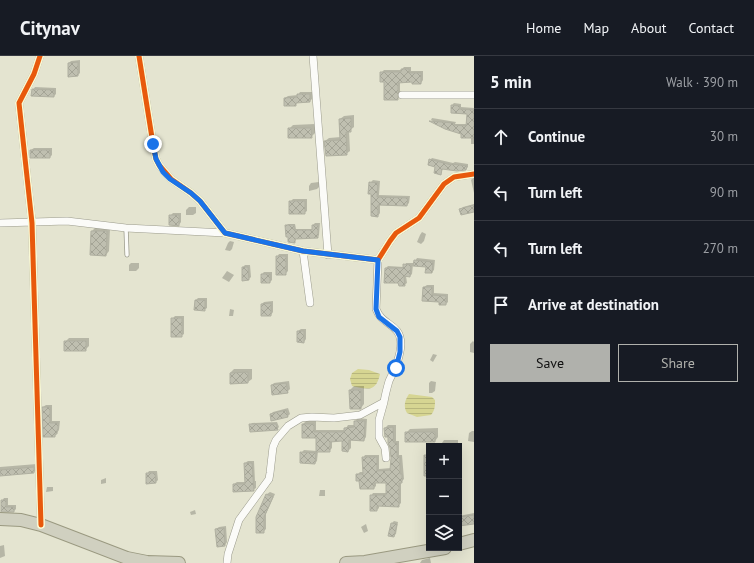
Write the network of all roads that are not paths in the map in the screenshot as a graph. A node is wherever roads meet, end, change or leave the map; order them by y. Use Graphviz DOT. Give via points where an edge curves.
graph roads {
  1 [pos="40,56"];
  2 [pos="139,56"];
  3 [pos="313,56"];
  4 [pos="402,95"];
  5 [pos="474,95"];
  6 [pos="474,174"];
  7 [pos="0,223"];
  8 [pos="32,223"];
  9 [pos="126,228"];
  10 [pos="225,233"];
  11 [pos="303,251"];
  12 [pos="127,255"];
  13 [pos="328,255"];
  14 [pos="378,260"];
  15 [pos="310,303"];
  16 [pos="384,402"];
  17 [pos="386,458"];
  18 [pos="0,519"];
  19 [pos="42,525"];
  20 [pos="474,540"];
  21 [pos="462,543"];
  22 [pos="428,551"];
  23 [pos="179,563"];
  24 [pos="227,563"];
  25 [pos="346,563"];
  1 -- 8 [label="street" via="19,103"];
  2 -- 10 [label="street" via="156,159 170,179 200,201"];
  3 -- 13 [label="street"];
  4 -- 5 [label="street"];
  6 -- 14 [label="street" via="454,177 444,184 420,218 396,233"];
  7 -- 8 [label="street"];
  8 -- 9 [label="street" via="67,221"];
  8 -- 19 [label="street"];
  9 -- 10 [label="street"];
  9 -- 12 [label="lane"];
  10 -- 11 [label="street"];
  11 -- 13 [label="street"];
  11 -- 15 [label="street"];
  13 -- 14 [label="street"];
  14 -- 16 [label="street" via="376,309 379,317 397,331 400,337 400,352"];
  16 -- 17 [label="street" via="379,420 379,437 385,448"];
  16 -- 24 [label="street" via="360,415 301,418 288,426 273,447 269,479 239,520"];
  18 -- 19 [label="highway"];
  19 -- 23 [label="highway" via="127,558 147,562"];
  20 -- 21 [label="highway"];
  22 -- 25 [label="highway"];
}
